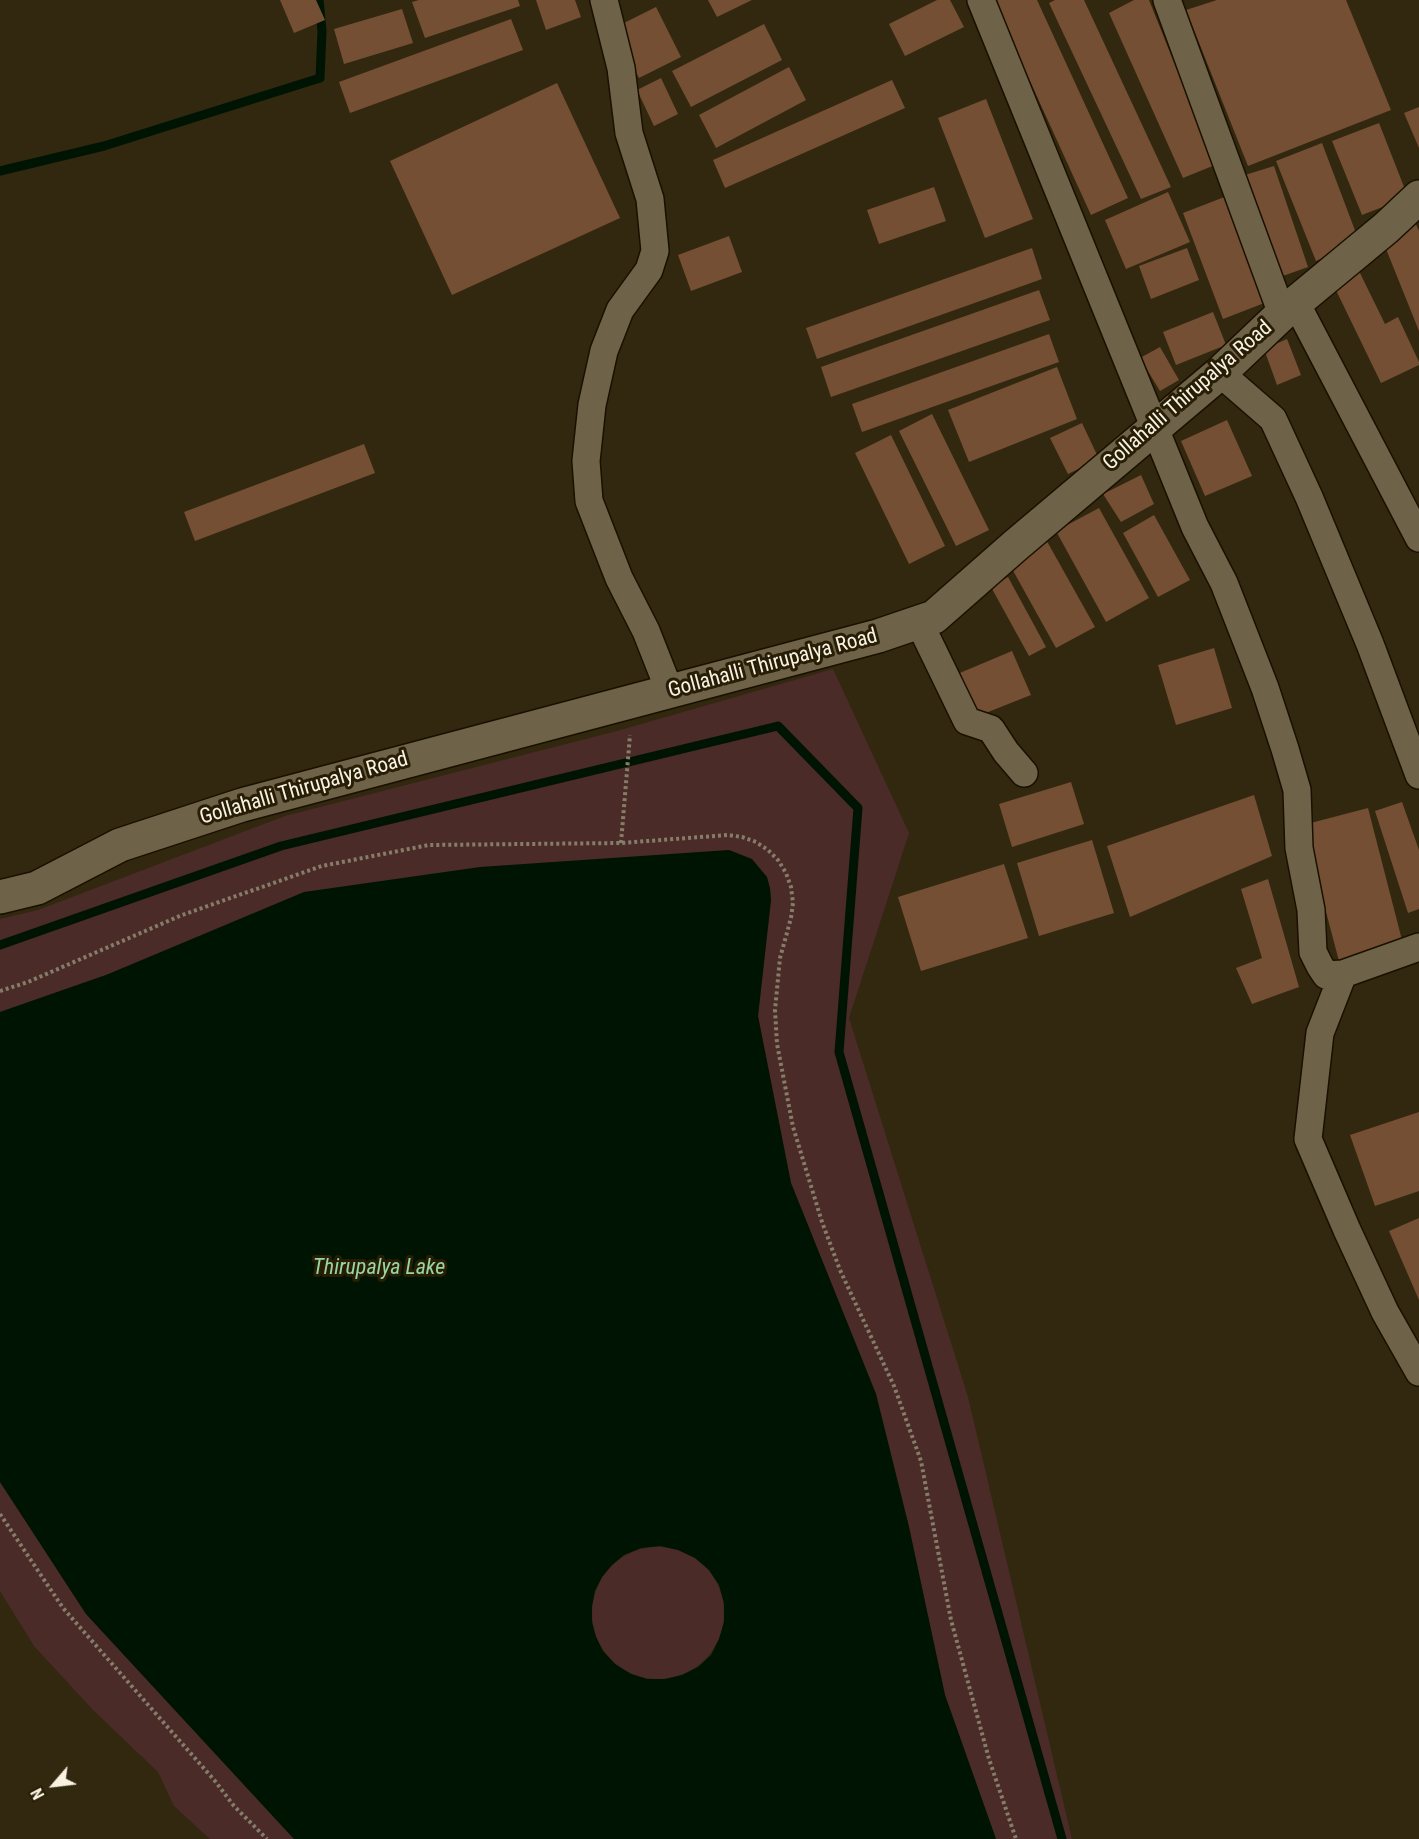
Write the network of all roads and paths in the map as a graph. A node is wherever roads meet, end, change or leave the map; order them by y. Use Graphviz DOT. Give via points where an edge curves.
graph roads {
  1 [pos="604,0"];
  2 [pos="981,0"];
  3 [pos="1167,0"];
  4 [pos="1419,197"];
  5 [pos="1289,308"];
  6 [pos="1220,373"];
  7 [pos="1154,428"];
  8 [pos="1419,538"];
  9 [pos="919,622"];
  10 [pos="670,692"];
  11 [pos="633,701"];
  12 [pos="1024,773"];
  13 [pos="1419,775"];
  14 [pos="621,843"];
  15 [pos="0,897"];
  16 [pos="1419,946"];
  17 [pos="1343,974"];
  18 [pos="0,991"];
  19 [pos="1419,1372"];
  20 [pos="0,1514"];
  21 [pos="267,1839"];
  22 [pos="1016,1839"];
  1 -- 10 [label="street" via="621,68 629,133 650,199 656,251 649,270 620,310 604,351 588,438 589,501"];
  2 -- 7 [label="street"];
  3 -- 5 [label="street"];
  4 -- 5 [label="street, Gollahalli Thirupalya Road"];
  5 -- 6 [label="street, Gollahalli Thirupalya Road"];
  5 -- 8 [label="street"];
  6 -- 7 [label="street, Gollahalli Thirupalya Road"];
  6 -- 13 [label="street" via="1273,419 1370,644"];
  7 -- 9 [label="street, Gollahalli Thirupalya Road" via="934,617"];
  7 -- 17 [label="street" via="1195,527 1224,583 1286,748 1297,790 1299,848 1311,910 1313,952 1326,975"];
  9 -- 10 [label="street, Gollahalli Thirupalya Road"];
  9 -- 12 [label="street" via="967,721 991,729"];
  10 -- 11 [label="street, Gollahalli Thirupalya Road"];
  11 -- 14 [label="path"];
  11 -- 15 [label="street, Gollahalli Thirupalya Road" via="231,808 120,845 37,888"];
  14 -- 18 [label="path" via="429,845 322,866 182,915"];
  14 -- 22 [label="path" via="742,837 768,850 786,873 793,903 780,958 775,1010 777,1044 793,1127 836,1261 894,1386 921,1461 951,1620 989,1759"];
  16 -- 17 [label="street"];
  17 -- 19 [label="street" via="1320,1033 1308,1139 1385,1312"];
  20 -- 21 [label="path" via="63,1608"];
}
